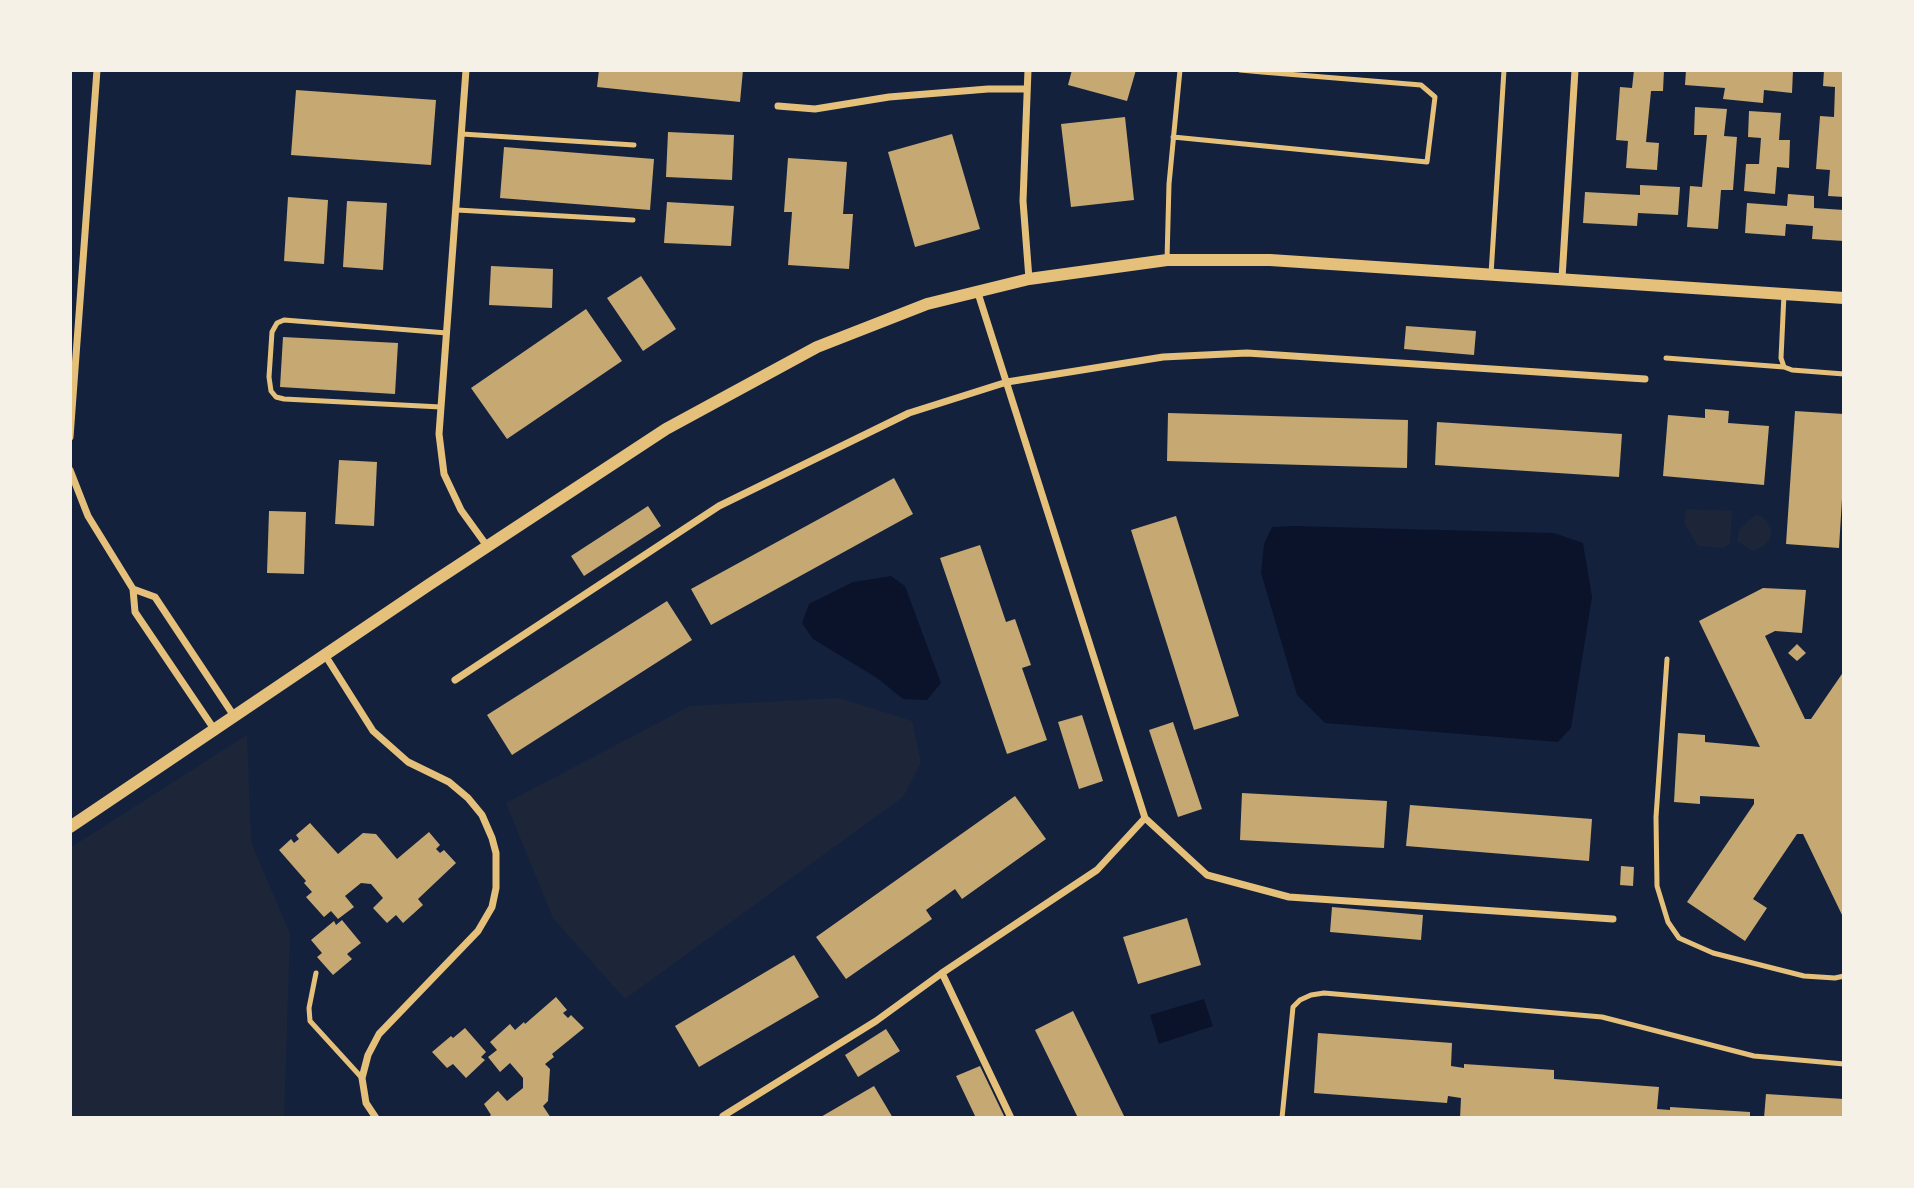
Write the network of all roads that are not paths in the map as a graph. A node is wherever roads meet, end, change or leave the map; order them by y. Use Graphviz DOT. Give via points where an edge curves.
graph roads {
  1 [pos="97,70"];
  2 [pos="466,70"];
  3 [pos="1028,70"];
  4 [pos="1180,70"];
  5 [pos="1240,70"];
  6 [pos="1504,70"];
  7 [pos="1575,70"];
  8 [pos="1263,71"];
  9 [pos="1026,89"];
  10 [pos="778,106"];
  11 [pos="461,134"];
  12 [pos="1173,137"];
  13 [pos="634,145"];
  14 [pos="457,209"];
  15 [pos="633,220"];
  16 [pos="1167,260"];
  17 [pos="1491,274"];
  18 [pos="1563,278"];
  19 [pos="1029,279"];
  20 [pos="977,290"];
  21 [pos="1784,294"];
  22 [pos="1844,299"];
  23 [pos="447,332"];
  24 [pos="1666,358"];
  25 [pos="1784,367"];
  26 [pos="1844,374"];
  27 [pos="1646,379"];
  28 [pos="1007,382"];
  29 [pos="441,407"];
  30 [pos="70,437"];
  31 [pos="70,470"];
  32 [pos="487,546"];
  33 [pos="133,589"];
  34 [pos="325,655"];
  35 [pos="1667,659"];
  36 [pos="455,680"];
  37 [pos="234,716"];
  38 [pos="214,729"];
  39 [pos="1145,818"];
  40 [pos="70,827"];
  41 [pos="1613,919"];
  42 [pos="316,973"];
  43 [pos="942,973"];
  44 [pos="1844,976"];
  45 [pos="1844,1064"];
  46 [pos="362,1078"];
  47 [pos="723,1116"];
  48 [pos="376,1118"];
  49 [pos="1011,1118"];
  50 [pos="1282,1118"];
  1 -- 30 [label="street"];
  2 -- 11 [label="street"];
  3 -- 9 [label="street"];
  4 -- 12 [label="lane"];
  5 -- 8 [label="lane"];
  6 -- 17 [label="lane"];
  7 -- 18 [label="street"];
  8 -- 12 [label="lane" via="1421,85 1434,97 1427,162"];
  9 -- 10 [label="street" via="889,97 815,109"];
  9 -- 19 [label="street" via="1023,201"];
  11 -- 13 [label="lane"];
  11 -- 14 [label="street"];
  12 -- 16 [label="lane"];
  14 -- 15 [label="lane"];
  14 -- 23 [label="street"];
  16 -- 17 [label="street" via="1270,260"];
  16 -- 19 [label="street"];
  17 -- 18 [label="street"];
  18 -- 21 [label="street"];
  19 -- 20 [label="street"];
  20 -- 28 [label="street"];
  20 -- 32 [label="street" via="927,304 817,347 666,429"];
  21 -- 22 [label="street"];
  21 -- 25 [label="lane"];
  23 -- 29 [label="street"];
  23 -- 29 [label="lane" via="285,320 272,332 269,377 276,397"];
  24 -- 25 [label="lane"];
  25 -- 26 [label="lane"];
  27 -- 28 [label="street" via="1247,353 1163,357"];
  28 -- 36 [label="street" via="909,414 719,506"];
  28 -- 39 [label="street"];
  29 -- 32 [label="street" via="444,474 461,510"];
  31 -- 33 [label="street" via="88,516"];
  32 -- 34 [label="street"];
  33 -- 37 [label="street" via="155,597"];
  33 -- 38 [label="street" via="135,612"];
  34 -- 37 [label="street"];
  34 -- 46 [label="street" via="373,731 391,749 468,798 482,815 496,853 492,906 478,931 379,1034"];
  35 -- 44 [label="lane" via="1656,817 1657,886 1668,922 1679,938 1713,953 1804,976"];
  37 -- 38 [label="street"];
  38 -- 40 [label="street"];
  39 -- 41 [label="street" via="1207,875 1289,897"];
  39 -- 43 [label="street" via="1097,870"];
  42 -- 46 [label="lane" via="310,1021"];
  43 -- 47 [label="street" via="876,1021"];
  43 -- 49 [label="street"];
  45 -- 50 [label="lane" via="1754,1056 1602,1017 1324,993 1311,995 1293,1007"];
  46 -- 48 [label="street" via="366,1103"];
}
